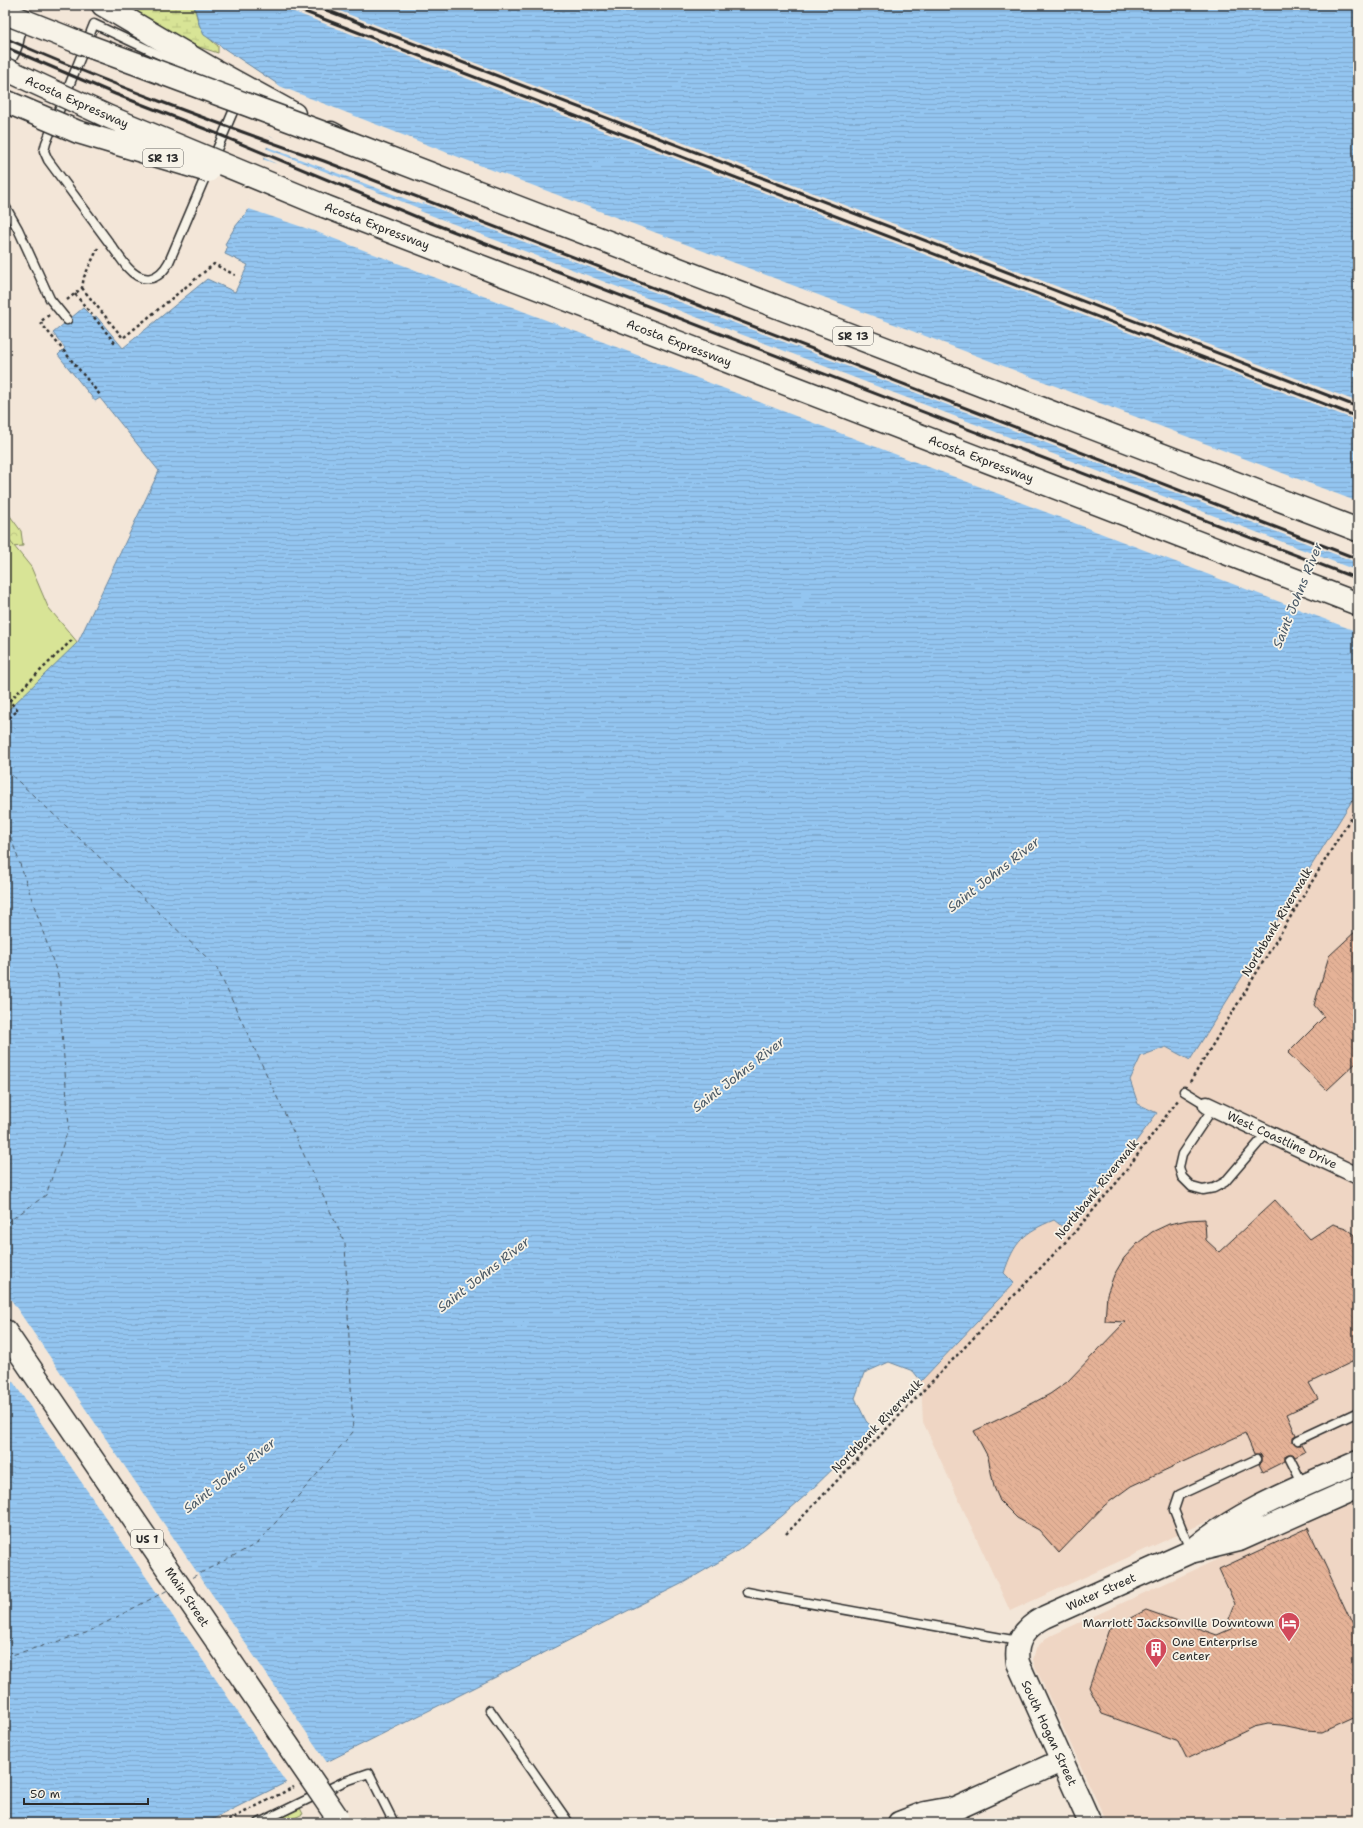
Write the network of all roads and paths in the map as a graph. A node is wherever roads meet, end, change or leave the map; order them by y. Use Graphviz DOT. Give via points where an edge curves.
graph roads {
  1 [pos="12,5"];
  2 [pos="104,5"];
  3 [pos="5,13"];
  4 [pos="5,57"];
  5 [pos="5,69"];
  6 [pos="5,93"];
  7 [pos="5,102"];
  8 [pos="38,106"];
  9 [pos="348,142"];
  10 [pos="5,206"];
  11 [pos="324,206"];
  12 [pos="104,237"];
  13 [pos="235,275"];
  14 [pos="82,288"];
  15 [pos="75,294"];
  16 [pos="58,308"];
  17 [pos="68,320"];
  18 [pos="115,343"];
  19 [pos="100,395"];
  20 [pos="1358,530"];
  21 [pos="1358,604"];
  22 [pos="72,640"];
  23 [pos="9,701"];
  24 [pos="5,705"];
  25 [pos="5,722"];
  26 [pos="1358,806"];
  27 [pos="1184,1091"];
  28 [pos="1210,1106"];
  29 [pos="1267,1133"];
  30 [pos="1358,1176"];
  31 [pos="5,1331"];
  32 [pos="1358,1412"];
  33 [pos="1298,1440"];
  34 [pos="1257,1459"];
  35 [pos="1290,1459"];
  36 [pos="1358,1462"];
  37 [pos="1304,1486"];
  38 [pos="1358,1487"];
  39 [pos="1313,1508"];
  40 [pos="786,1534"];
  41 [pos="1190,1552"];
  42 [pos="747,1592"];
  43 [pos="1019,1641"];
  44 [pos="490,1710"];
  45 [pos="1062,1761"];
  46 [pos="298,1785"];
  47 [pos="955,1809"];
  48 [pos="364,1818"];
  49 [pos="340,1821"];
  50 [pos="223,1823"];
  51 [pos="259,1823"];
  52 [pos="358,1823"];
  53 [pos="394,1823"];
  54 [pos="570,1823"];
  55 [pos="899,1823"];
  56 [pos="931,1823"];
  57 [pos="1090,1823"];
  1 -- 4 [label="main road" via="14,34"];
  2 -- 9 [label="main road, SR 13, bridge" via="242,87"];
  3 -- 9 [label="main road, bridge"];
  5 -- 11 [label="main road, Acosta Expressway, bridge" via="115,120"];
  6 -- 8 [label="lane"];
  7 -- 11 [label="main road, SR 13, bridge" via="98,138"];
  9 -- 20 [label="main road, SR 13"];
  10 -- 16 [label="lane" via="50,299"];
  11 -- 21 [label="main road, Acosta Expressway / SR 13"];
  12 -- 12 [label="lane" via="136,276 147,279 161,273 169,262 241,93 94,24 54,112 44,147 45,156"];
  12 -- 14 [label="path" via="84,277"];
  13 -- 14 [label="path" via="214,264 124,338"];
  14 -- 15 [label="path"];
  15 -- 16 [label="path"];
  15 -- 18 [label="path"];
  16 -- 17 [label="lane"];
  16 -- 19 [label="path" via="40,322"];
  22 -- 23 [label="path"];
  23 -- 24 [label="path"];
  23 -- 25 [label="path" via="18,710"];
  26 -- 27 [label="path, Northbank Riverwalk"];
  27 -- 28 [label="lane"];
  27 -- 40 [label="path, Northbank Riverwalk" via="1118,1181 1073,1234"];
  28 -- 29 [label="street, West Coastline Drive"];
  28 -- 29 [label="lane" via="1182,1154 1179,1167 1182,1177 1192,1187 1203,1190 1225,1182"];
  29 -- 30 [label="street, West Coastline Drive"];
  31 -- 49 [label="main road, Main Street / US 1, bridge"];
  32 -- 33 [label="lane"];
  34 -- 41 [label="lane" via="1179,1495 1174,1510"];
  35 -- 37 [label="lane"];
  36 -- 37 [label="main road, Water Street"];
  37 -- 39 [label="main road"];
  37 -- 41 [label="main road, Water Street" via="1233,1521"];
  38 -- 39 [label="main road, Water Street"];
  39 -- 41 [label="main road, Water Street" via="1239,1540"];
  41 -- 43 [label="main road, Water Street" via="1038,1621 1026,1630"];
  42 -- 43 [label="lane"];
  43 -- 45 [label="main road, South Hogan Street" via="1016,1656 1018,1663"];
  44 -- 54 [label="lane"];
  45 -- 47 [label="main road"];
  45 -- 57 [label="main road, South Hogan Street"];
  46 -- 50 [label="path"];
  47 -- 55 [label="main road" via="925,1813"];
  47 -- 56 [label="main road"];
  48 -- 52 [label="path"];
  51 -- 53 [label="lane" via="343,1782 369,1773"];
}
